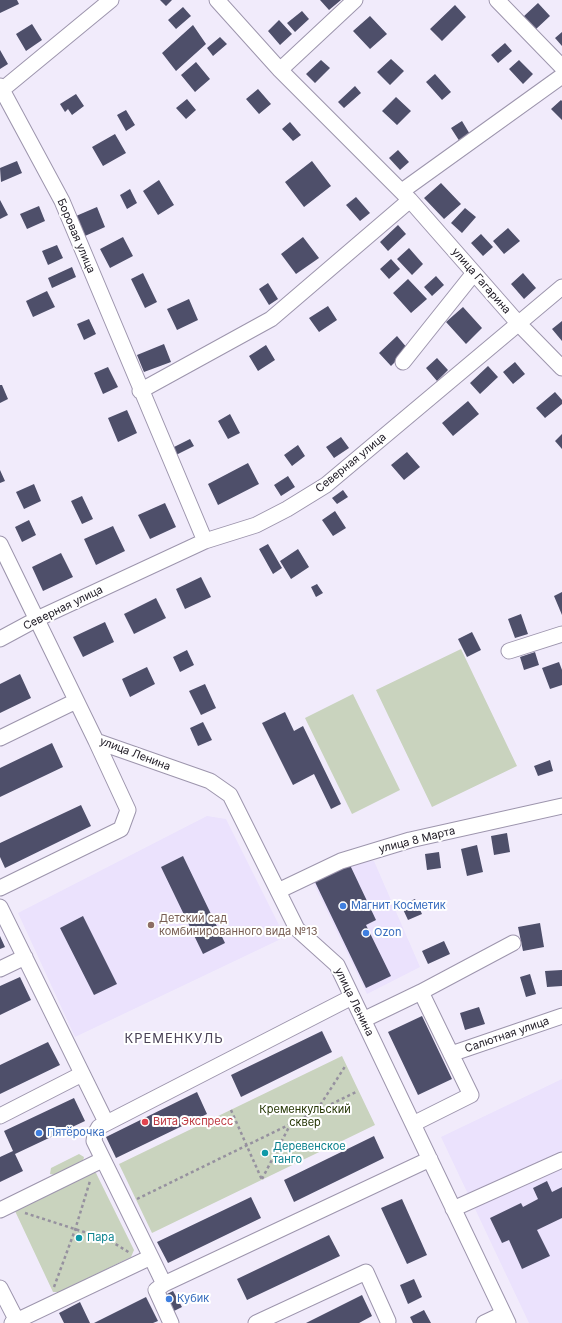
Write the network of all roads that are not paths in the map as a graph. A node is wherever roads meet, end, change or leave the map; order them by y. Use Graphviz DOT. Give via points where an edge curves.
graph roads {
  1 [pos="111,0"];
  2 [pos="217,0"];
  3 [pos="355,0"];
  4 [pos="497,0"];
  5 [pos="562,67"];
  6 [pos="280,70"];
  7 [pos="562,76"];
  8 [pos="1,88"];
  9 [pos="406,196"];
  10 [pos="474,272"];
  11 [pos="562,288"];
  12 [pos="518,323"];
  13 [pos="403,362"];
  14 [pos="562,368"];
  15 [pos="140,391"];
  16 [pos="204,541"];
  17 [pos="0,544"];
  18 [pos="37,619"];
  19 [pos="562,634"];
  20 [pos="0,639"];
  21 [pos="509,651"];
  22 [pos="76,701"];
  23 [pos="0,738"];
  24 [pos="96,741"];
  25 [pos="562,806"];
  26 [pos="0,888"];
  27 [pos="278,891"];
  28 [pos="0,907"];
  29 [pos="513,943"];
  30 [pos="24,957"];
  31 [pos="0,969"];
  32 [pos="421,992"];
  33 [pos="352,997"];
  34 [pos="562,1016"];
  35 [pos="364,1020"];
  36 [pos="451,1054"];
  37 [pos="82,1074"];
  38 [pos="0,1116"];
  39 [pos="106,1122"];
  40 [pos="413,1124"];
  41 [pos="430,1159"];
  42 [pos="102,1160"];
  43 [pos="562,1160"];
  44 [pos="453,1209"];
  45 [pos="0,1210"];
  46 [pos="151,1257"];
  47 [pos="164,1284"];
  48 [pos="0,1288"];
  49 [pos="506,1318"];
  50 [pos="15,1322"];
  51 [pos="387,1322"];
  52 [pos="170,1323"];
  53 [pos="256,1323"];
  54 [pos="484,1323"];
  1 -- 8 [label="street"];
  2 -- 6 [label="street, улица Гагарина"];
  3 -- 6 [label="street"];
  4 -- 5 [label="street"];
  6 -- 9 [label="street, улица Гагарина"];
  7 -- 9 [label="street"];
  8 -- 15 [label="street, Боровая улица" via="62,201"];
  9 -- 10 [label="street, улица Гагарина"];
  9 -- 15 [label="street" via="271,319"];
  10 -- 12 [label="street, улица Гагарина"];
  10 -- 13 [label="street"];
  11 -- 12 [label="street, Северная улица"];
  12 -- 14 [label="street, улица Гагарина"];
  12 -- 16 [label="street, Северная улица" via="326,485 256,525"];
  15 -- 16 [label="street, Боровая улица"];
  16 -- 18 [label="street, Северная улица"];
  17 -- 18 [label="street, улица Ленина"];
  18 -- 20 [label="street, Северная улица"];
  18 -- 22 [label="street, улица Ленина"];
  19 -- 21 [label="street"];
  22 -- 23 [label="street"];
  22 -- 24 [label="street, улица Ленина"];
  24 -- 26 [label="street" via="128,810 121,829"];
  24 -- 27 [label="street, улица Ленина" via="210,781 230,795"];
  25 -- 27 [label="street, улица 8 Марта" via="410,840 341,861"];
  27 -- 33 [label="street, улица Ленина" via="297,929 337,965"];
  28 -- 30 [label="street"];
  29 -- 32 [label="street"];
  30 -- 31 [label="street"];
  30 -- 37 [label="street"];
  32 -- 35 [label="street"];
  32 -- 36 [label="street"];
  33 -- 35 [label="street, улица Ленина"];
  33 -- 39 [label="street"];
  34 -- 36 [label="street, Салютная улица"];
  35 -- 40 [label="street, улица Ленина"];
  36 -- 40 [label="street" via="471,1095"];
  37 -- 38 [label="street"];
  37 -- 39 [label="street"];
  39 -- 42 [label="street" via="99,1127 94,1141"];
  40 -- 41 [label="street, улица Ленина"];
  41 -- 44 [label="street, улица Ленина"];
  41 -- 47 [label="street"];
  42 -- 45 [label="street"];
  42 -- 46 [label="street"];
  43 -- 44 [label="street"];
  44 -- 49 [label="street, улица Ленина"];
  46 -- 47 [label="street"];
  46 -- 50 [label="street"];
  47 -- 52 [label="street" via="156,1290"];
  48 -- 50 [label="street"];
  49 -- 54 [label="street"];
  51 -- 53 [label="street" via="366,1272"];
}
